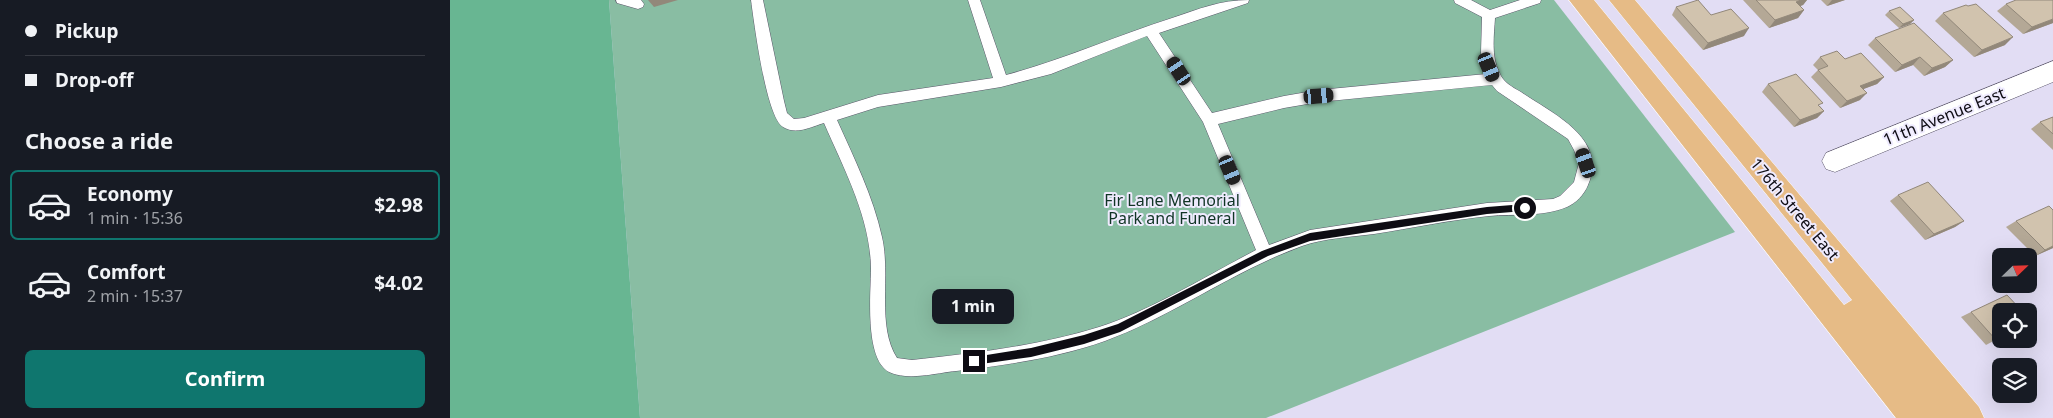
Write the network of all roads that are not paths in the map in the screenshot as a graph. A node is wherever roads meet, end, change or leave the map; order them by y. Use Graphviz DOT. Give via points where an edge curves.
graph roads {
  1 [pos="622,0"];
  2 [pos="757,0"];
  3 [pos="974,0"];
  4 [pos="1242,0"];
  5 [pos="1460,0"];
  6 [pos="1535,0"];
  7 [pos="1581,0"];
  8 [pos="1626,1"];
  9 [pos="638,4"];
  10 [pos="1489,15"];
  11 [pos="1150,30"];
  12 [pos="2053,71"];
  13 [pos="1494,79"];
  14 [pos="1001,82"];
  15 [pos="828,116"];
  16 [pos="1208,120"];
  17 [pos="1835,161"];
  18 [pos="1265,254"];
  19 [pos="1786,257"];
  20 [pos="1916,418"];
  21 [pos="1944,418"];
  22 [pos="1968,418"];
  1 -- 9 [label="lane"];
  2 -- 15 [label="lane" via="777,103 785,121 792,125 804,124"];
  3 -- 14 [label="lane"];
  4 -- 11 [label="lane"];
  5 -- 10 [label="lane"];
  6 -- 10 [label="lane"];
  7 -- 19 [label="main road"];
  8 -- 22 [label="main road, 176th Street East"];
  10 -- 13 [label="lane" via="1486,52"];
  11 -- 14 [label="lane" via="1046,70"];
  11 -- 16 [label="lane"];
  12 -- 17 [label="street, 11th Avenue East"];
  13 -- 16 [label="lane" via="1319,96"];
  13 -- 18 [label="lane" via="1573,135 1581,148 1586,163 1585,173 1575,193 1565,201 1342,231 1310,237"];
  14 -- 15 [label="lane" via="878,101"];
  15 -- 18 [label="lane" via="870,215 878,258 880,342 884,356 892,365 912,368 1006,357 1094,337 1153,312"];
  16 -- 18 [label="lane"];
  19 -- 20 [label="main road"];
  19 -- 21 [label="main road" via="1830,283"];
}
